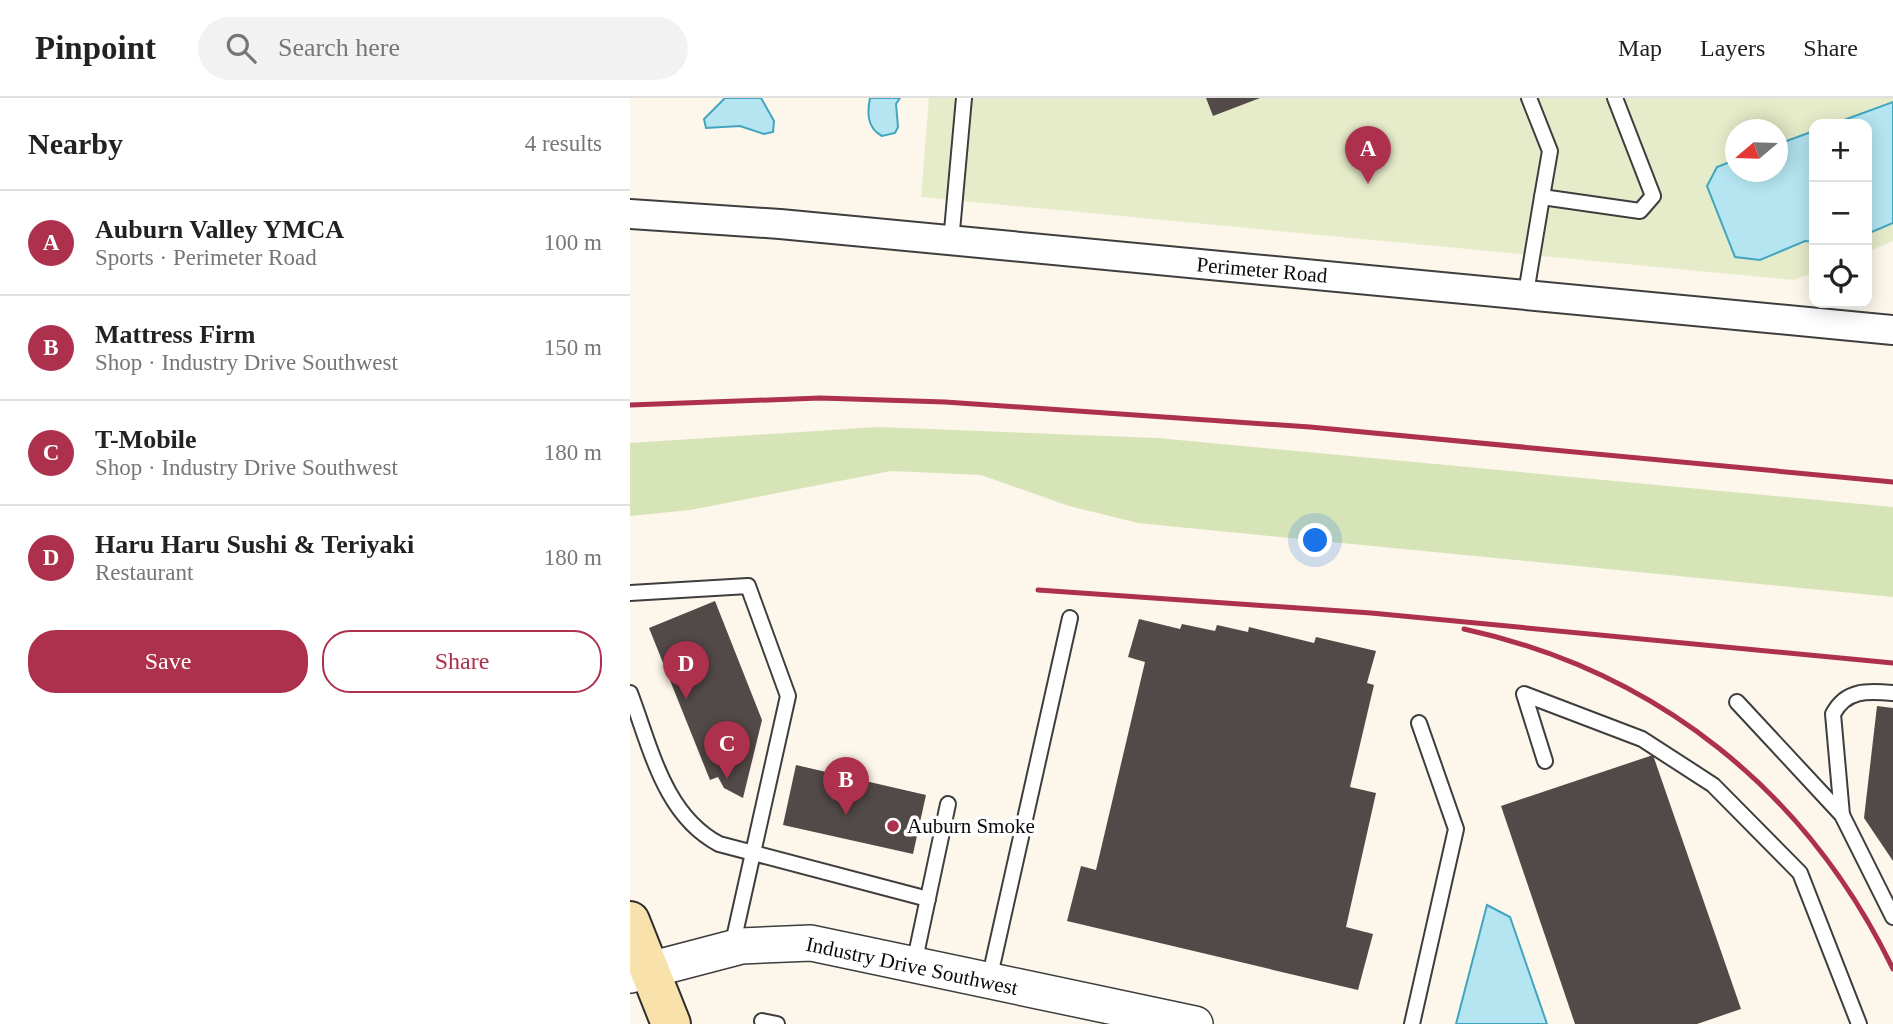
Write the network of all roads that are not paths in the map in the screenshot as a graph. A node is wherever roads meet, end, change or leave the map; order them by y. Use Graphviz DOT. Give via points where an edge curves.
graph roads {
  1 [pos="964,98"];
  2 [pos="1529,98"];
  3 [pos="1615,98"];
  4 [pos="1542,197"];
  5 [pos="630,214"];
  6 [pos="951,242"];
  7 [pos="1526,293"];
  8 [pos="1893,330"];
  9 [pos="630,593"];
  10 [pos="1070,618"];
  11 [pos="1893,693"];
  12 [pos="632,702"];
  13 [pos="1737,702"];
  14 [pos="1419,723"];
  15 [pos="1545,761"];
  16 [pos="948,804"];
  17 [pos="1842,815"];
  18 [pos="753,853"];
  19 [pos="928,900"];
  20 [pos="1893,917"];
  21 [pos="630,920"];
  22 [pos="732,948"];
  23 [pos="914,965"];
  24 [pos="641,971"];
  25 [pos="989,982"];
  26 [pos="671,1024"];
  27 [pos="764,1024"];
  28 [pos="777,1024"];
  29 [pos="1195,1024"];
  30 [pos="1412,1024"];
  31 [pos="1859,1024"];
  1 -- 6 [label="lane"];
  2 -- 4 [label="lane" via="1550,151"];
  3 -- 4 [label="lane" via="1653,196 1640,211"];
  4 -- 7 [label="lane"];
  5 -- 6 [label="street, Perimeter Road"];
  6 -- 7 [label="street, Perimeter Road"];
  7 -- 8 [label="street, Perimeter Road"];
  9 -- 18 [label="lane" via="748,586 788,696"];
  10 -- 25 [label="lane"];
  11 -- 17 [label="lane" via="1853,694 1839,703 1833,715"];
  12 -- 18 [label="lane" via="668,791 684,817 712,841"];
  13 -- 17 [label="lane"];
  14 -- 30 [label="lane" via="1456,828"];
  15 -- 31 [label="lane" via="1524,694 1642,739 1713,785 1800,873"];
  16 -- 19 [label="lane"];
  17 -- 20 [label="lane"];
  18 -- 19 [label="lane"];
  18 -- 22 [label="lane"];
  19 -- 23 [label="lane"];
  21 -- 24 [label="main road"];
  22 -- 23 [label="street, Industry Drive Southwest" via="811,943"];
  22 -- 24 [label="street, Industry Drive Southwest"];
  23 -- 25 [label="street, Industry Drive Southwest"];
  24 -- 26 [label="main road"];
  25 -- 29 [label="street, Industry Drive Southwest"];
  27 -- 28 [label="lane" via="762,1021"];
}
